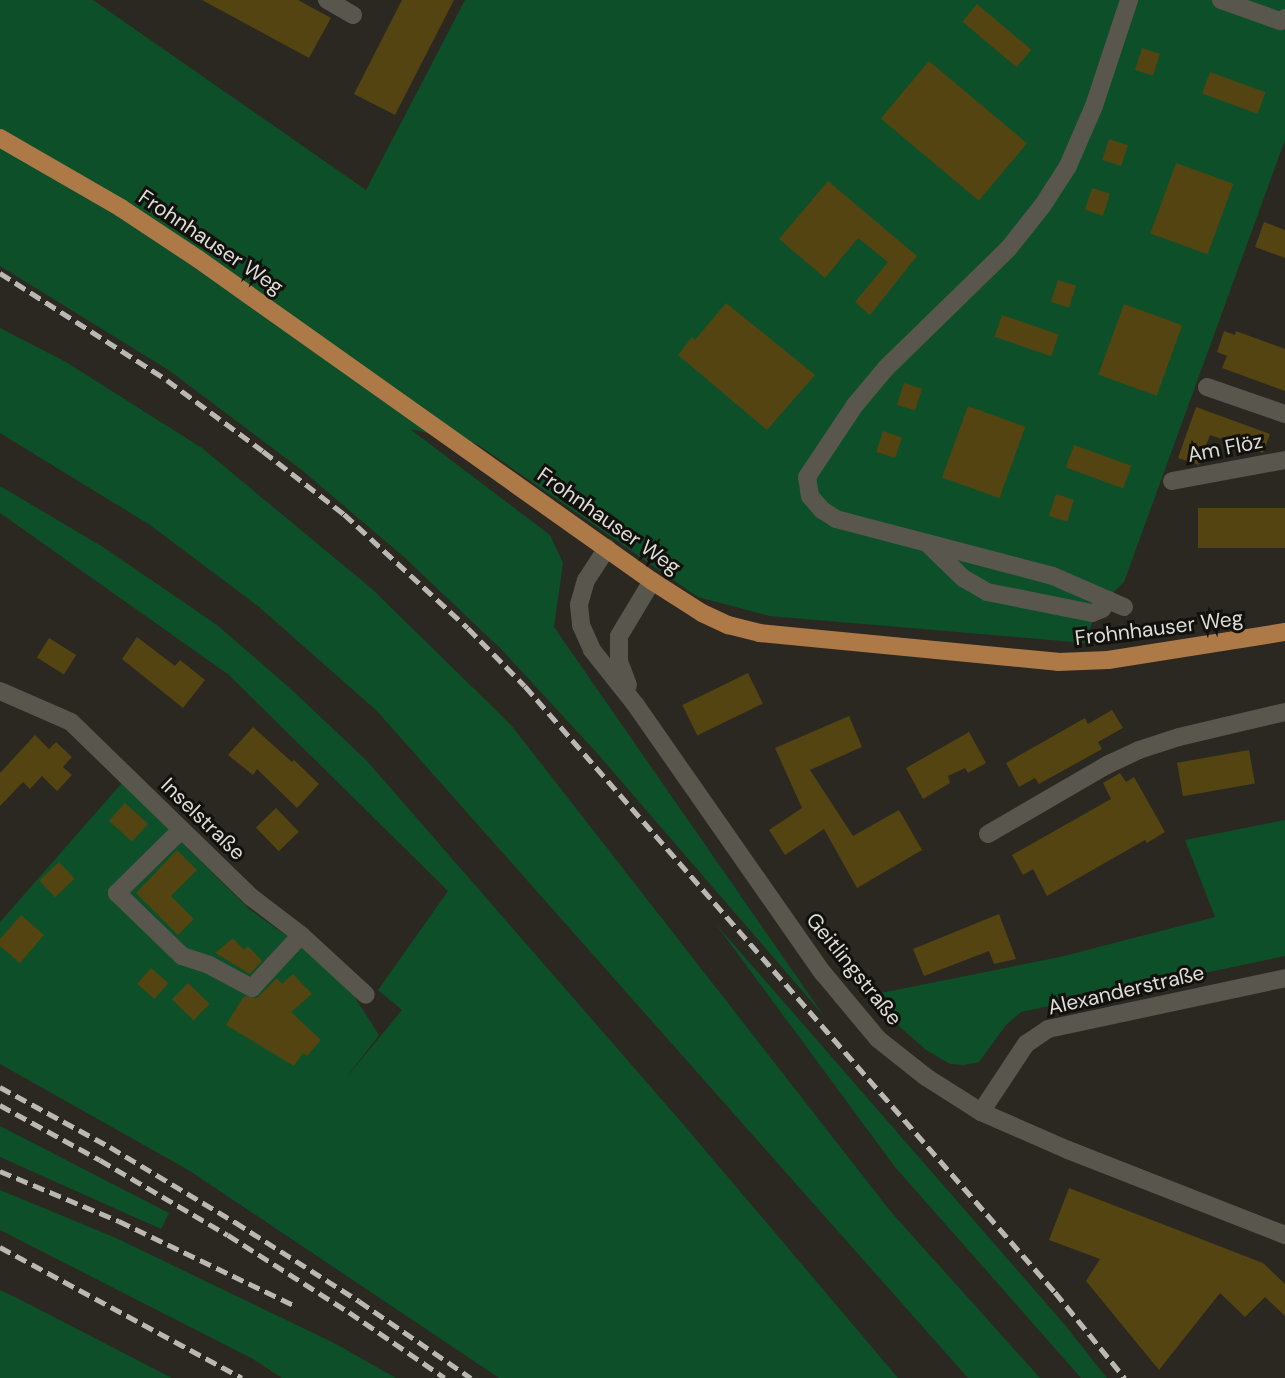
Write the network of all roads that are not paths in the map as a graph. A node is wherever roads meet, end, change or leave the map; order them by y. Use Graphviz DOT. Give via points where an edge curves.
graph roads {
  1 [pos="327,0"];
  2 [pos="1129,0"];
  3 [pos="1221,0"];
  4 [pos="353,15"];
  5 [pos="1285,18"];
  6 [pos="0,138"];
  7 [pos="1207,387"];
  8 [pos="1285,414"];
  9 [pos="1285,460"];
  10 [pos="1172,481"];
  11 [pos="927,543"];
  12 [pos="606,548"];
  13 [pos="652,581"];
  14 [pos="1285,633"];
  15 [pos="0,691"];
  16 [pos="635,704"];
  17 [pos="1285,712"];
  18 [pos="181,830"];
  19 [pos="988,834"];
  20 [pos="301,935"];
  21 [pos="1285,978"];
  22 [pos="366,994"];
  23 [pos="981,1113"];
  24 [pos="1285,1235"];
  1 -- 4 [label="street"];
  2 -- 11 [label="street" via="1094,106 1068,166 1043,205 1008,249 886,368 855,405 807,477 810,496 836,519"];
  3 -- 5 [label="street" via="1280,21"];
  6 -- 12 [label="main road, Frohnhauser Weg" via="121,208 198,259"];
  7 -- 8 [label="street, Am Flöz"];
  9 -- 10 [label="street, Am Flöz"];
  11 -- 11 [label="street" via="1053,576 1116,603 1092,613 987,592 963,578"];
  12 -- 13 [label="main road, Frohnhauser Weg"];
  12 -- 16 [label="street, Geitlingstraße" via="586,580 579,605 581,625 592,650"];
  13 -- 14 [label="main road, Frohnhauser Weg" via="702,613 759,633 1004,658 1108,660"];
  13 -- 16 [label="street, Geitlingstraße" via="619,636 619,662"];
  15 -- 18 [label="street, Inselstraße" via="71,722"];
  16 -- 23 [label="street, Geitlingstraße" via="823,973 878,1039"];
  17 -- 19 [label="street" via="1139,750"];
  18 -- 20 [label="street, Inselstraße" via="251,897"];
  18 -- 20 [label="street" via="117,893 182,956 209,965 252,988"];
  20 -- 22 [label="street, Inselstraße"];
  21 -- 23 [label="street, Alexanderstraße" via="1048,1029 1026,1044"];
  23 -- 24 [label="street, Geitlingstraße"];
}
